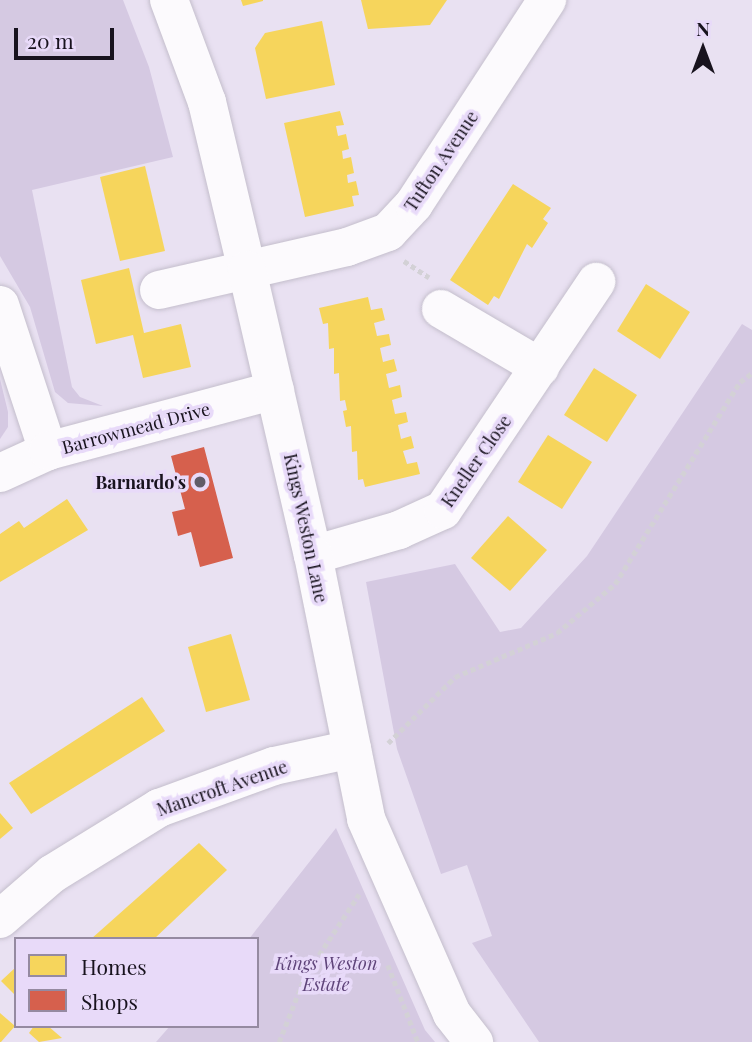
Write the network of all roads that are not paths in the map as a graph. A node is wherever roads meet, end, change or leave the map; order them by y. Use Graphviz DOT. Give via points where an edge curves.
graph roads {
  1 [pos="169,0"];
  2 [pos="547,0"];
  3 [pos="247,270"];
  4 [pos="596,282"];
  5 [pos="159,290"];
  6 [pos="0,305"];
  7 [pos="441,309"];
  8 [pos="540,367"];
  9 [pos="275,390"];
  10 [pos="48,451"];
  11 [pos="0,474"];
  12 [pos="313,555"];
  13 [pos="352,749"];
  14 [pos="0,919"];
  15 [pos="474,1042"];
  1 -- 3 [label="street, Kings Weston Lane" via="207,102"];
  2 -- 3 [label="street, Tufton Avenue" via="398,223 359,243"];
  3 -- 5 [label="street, Tufton Avenue"];
  3 -- 9 [label="street, Kings Weston Lane"];
  4 -- 8 [label="street, Kneller Close"];
  6 -- 10 [label="street"];
  7 -- 8 [label="street"];
  8 -- 12 [label="street, Kneller Close" via="443,510 399,530"];
  9 -- 10 [label="street, Barrowmead Drive"];
  9 -- 12 [label="street, Kings Weston Lane"];
  10 -- 11 [label="street, Barrowmead Drive"];
  12 -- 13 [label="street, Kings Weston Lane"];
  13 -- 14 [label="street, Mancroft Avenue" via="274,766 159,808 52,874"];
  13 -- 15 [label="street, Kings Weston Lane" via="366,819 452,1014"];
}
